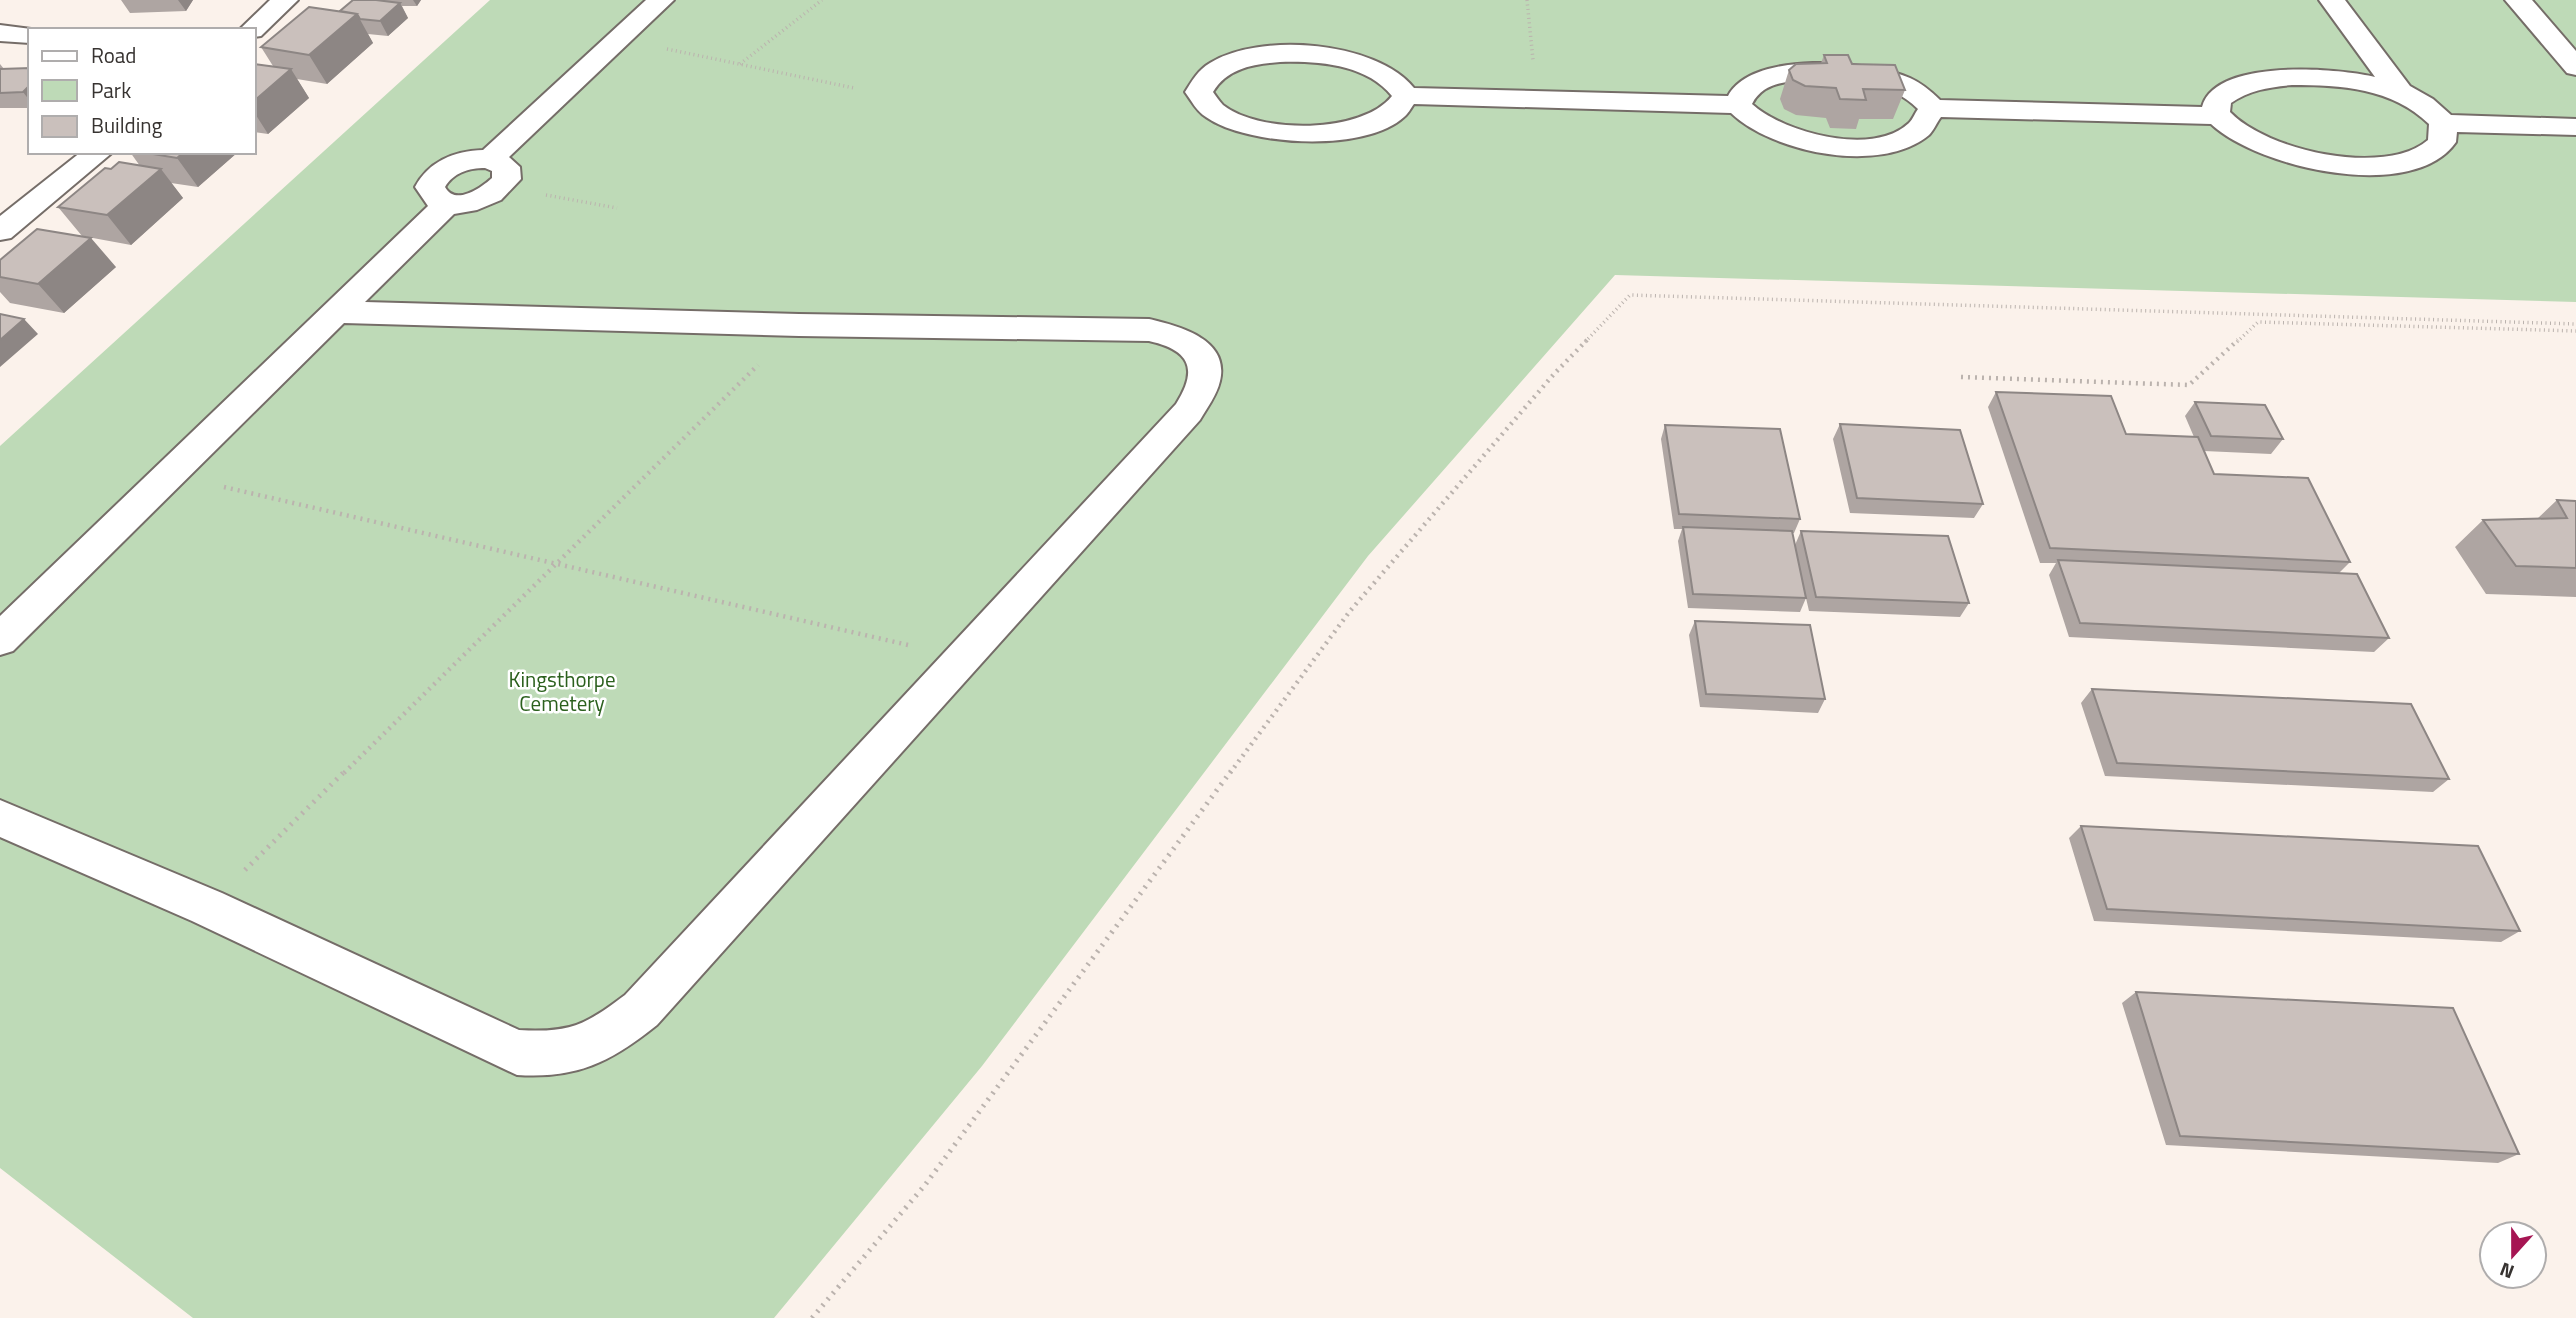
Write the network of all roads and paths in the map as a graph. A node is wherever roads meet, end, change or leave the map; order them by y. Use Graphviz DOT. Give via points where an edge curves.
graph roads {
  1 [pos="285,0"];
  2 [pos="661,0"];
  3 [pos="822,0"];
  4 [pos="1527,0"];
  5 [pos="2332,0"];
  6 [pos="2518,0"];
  7 [pos="254,28"];
  8 [pos="0,33"];
  9 [pos="28,35"];
  10 [pos="619,39"];
  11 [pos="740,64"];
  12 [pos="2576,66"];
  13 [pos="854,88"];
  14 [pos="2400,92"];
  15 [pos="1406,96"];
  16 [pos="1537,99"];
  17 [pos="1738,105"];
  18 [pos="1932,108"];
  19 [pos="2218,116"];
  20 [pos="2443,123"];
  21 [pos="2576,127"];
  22 [pos="96,154"];
  23 [pos="490,159"];
  24 [pos="503,186"];
  25 [pos="448,203"];
  26 [pos="617,208"];
  27 [pos="0,231"];
  28 [pos="339,312"];
  29 [pos="2576,324"];
  30 [pos="799,325"];
  31 [pos="2576,331"];
  32 [pos="1961,377"];
  33 [pos="169,474"];
  34 [pos="557,564"];
  35 [pos="0,640"];
  36 [pos="963,658"];
  37 [pos="0,818"];
  38 [pos="207,907"];
  39 [pos="812,1318"];
  1 -- 7 [label="street"];
  2 -- 10 [label="street"];
  3 -- 11 [label="path"];
  4 -- 16 [label="path"];
  5 -- 14 [label="street"];
  6 -- 12 [label="street"];
  8 -- 9 [label="street"];
  10 -- 11 [label="path"];
  10 -- 23 [label="street"];
  11 -- 13 [label="path"];
  14 -- 19 [label="street" via="2351,82 2258,80 2219,99"];
  14 -- 20 [label="street"];
  15 -- 15 [label="street" via="1391,114 1366,124 1297,134 1225,120 1207,108 1199,92 1209,76 1236,62 1310,54 1360,63 1386,75"];
  15 -- 16 [label="street"];
  16 -- 17 [label="street"];
  17 -- 18 [label="street" via="1742,92 1759,81 1787,73 1828,72 1897,82"];
  17 -- 18 [label="street" via="1751,119 1785,136 1846,146 1894,143 1911,137 1923,128"];
  18 -- 19 [label="street"];
  19 -- 20 [label="street" via="2278,151 2325,162 2370,165 2425,158 2442,142"];
  20 -- 21 [label="street"];
  22 -- 27 [label="street"];
  23 -- 24 [label="street" via="506,167"];
  23 -- 25 [label="street" via="452,166 433,179 432,194"];
  24 -- 25 [label="street" via="471,202"];
  24 -- 26 [label="path"];
  25 -- 28 [label="street"];
  28 -- 30 [label="street"];
  28 -- 33 [label="street"];
  29 -- 39 [label="path" via="1630,295 1554,374 1350,611 925,1185"];
  30 -- 34 [label="path"];
  30 -- 36 [label="street" via="1149,330 1182,340 1205,363 1207,376 1201,394 1188,412"];
  31 -- 32 [label="path" via="2258,321 2189,385"];
  33 -- 34 [label="path"];
  33 -- 35 [label="street"];
  34 -- 36 [label="path"];
  34 -- 38 [label="path"];
  36 -- 38 [label="street" via="641,1010 581,1049 550,1055 517,1052"];
  37 -- 38 [label="street"];
}
